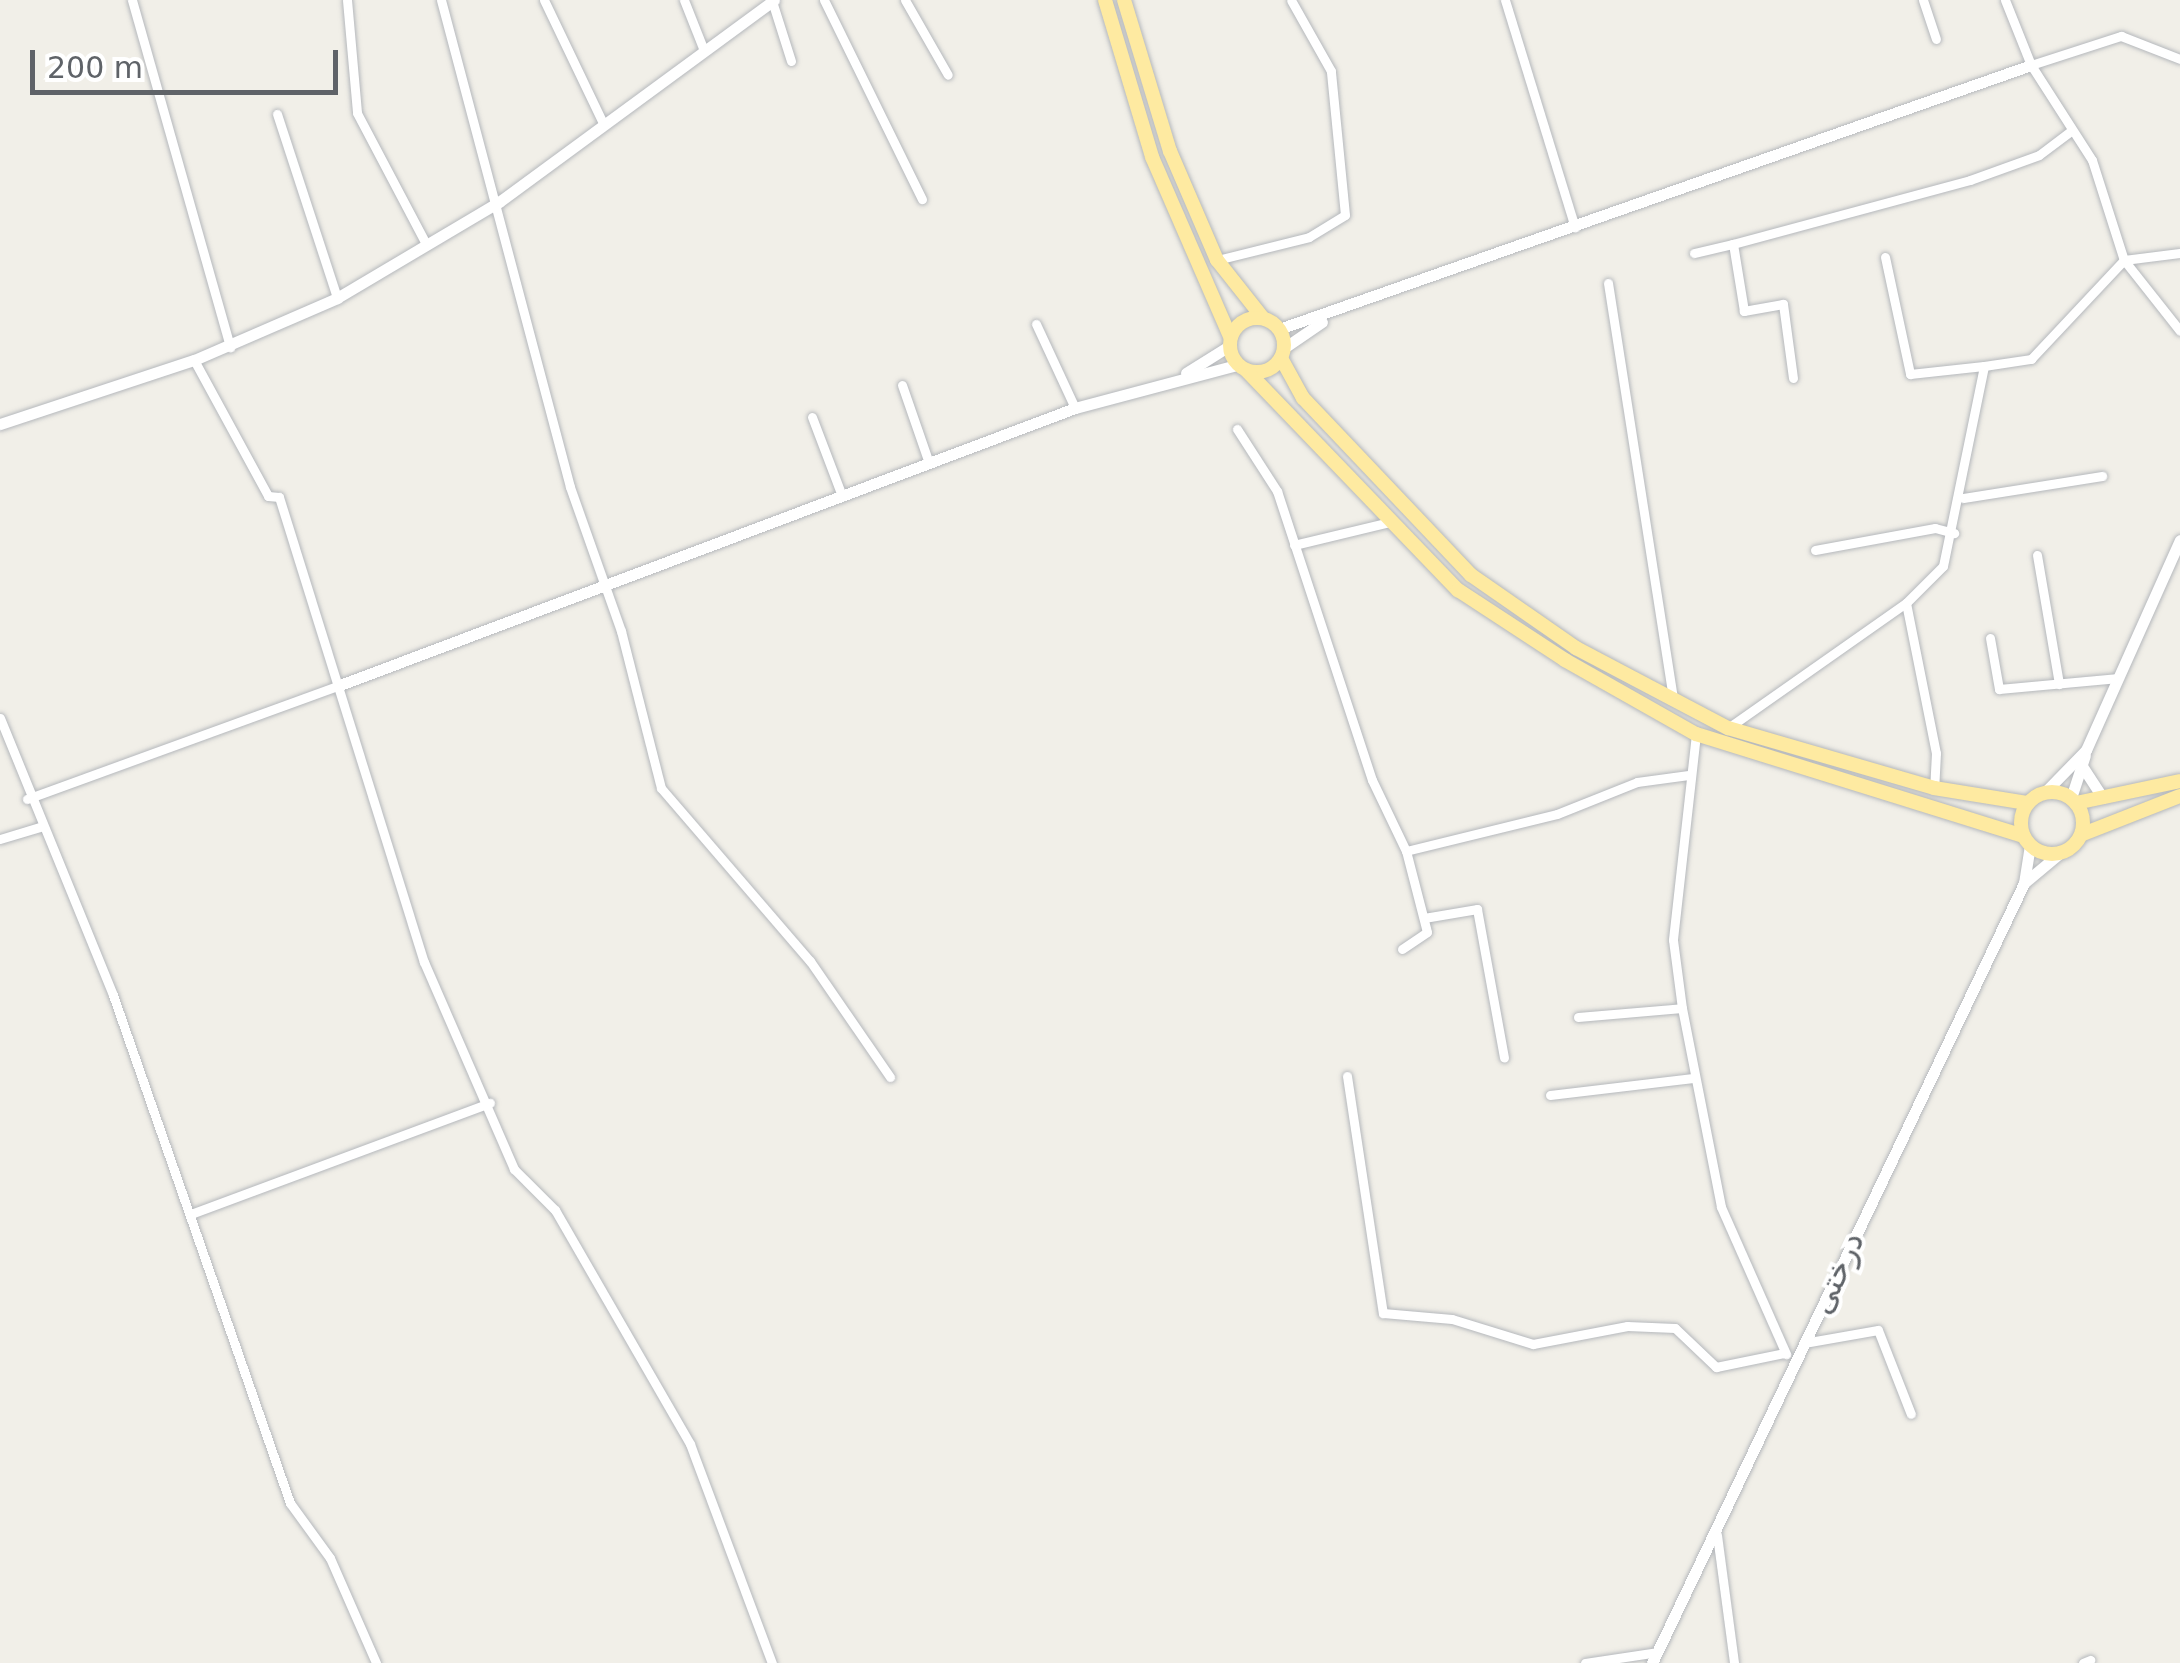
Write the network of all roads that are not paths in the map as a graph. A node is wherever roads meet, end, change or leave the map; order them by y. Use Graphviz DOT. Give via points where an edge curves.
graph roads {
  1 [pos="132,0"];
  2 [pos="347,0"];
  3 [pos="441,0"];
  4 [pos="544,0"];
  5 [pos="684,0"];
  6 [pos="772,0"];
  7 [pos="824,0"];
  8 [pos="904,0"];
  9 [pos="1105,0"];
  10 [pos="1124,0"];
  11 [pos="1291,0"];
  12 [pos="1504,0"];
  13 [pos="1923,0"];
  14 [pos="2004,0"];
  15 [pos="1936,40"];
  16 [pos="703,48"];
  17 [pos="2180,59"];
  18 [pos="791,61"];
  19 [pos="2031,64"];
  20 [pos="948,75"];
  21 [pos="278,114"];
  22 [pos="603,123"];
  23 [pos="2069,132"];
  24 [pos="922,199"];
  25 [pos="499,202"];
  26 [pos="1574,227"];
  27 [pos="425,242"];
  28 [pos="1733,244"];
  29 [pos="1694,253"];
  30 [pos="2180,253"];
  31 [pos="1885,257"];
  32 [pos="1217,260"];
  33 [pos="2124,260"];
  34 [pos="1608,282"];
  35 [pos="337,298"];
  36 [pos="1262,318"];
  37 [pos="1326,320"];
  38 [pos="1036,324"];
  39 [pos="1279,329"];
  40 [pos="2180,331"];
  41 [pos="1230,341"];
  42 [pos="230,347"];
  43 [pos="1283,353"];
  44 [pos="194,360"];
  45 [pos="1984,366"];
  46 [pos="1241,368"];
  47 [pos="1186,373"];
  48 [pos="1793,378"];
  49 [pos="902,385"];
  50 [pos="1075,408"];
  51 [pos="812,416"];
  52 [pos="0,424"];
  53 [pos="1237,428"];
  54 [pos="929,463"];
  55 [pos="2102,476"];
  56 [pos="842,496"];
  57 [pos="1963,498"];
  58 [pos="1390,522"];
  59 [pos="1954,533"];
  60 [pos="2180,540"];
  61 [pos="1294,545"];
  62 [pos="1814,550"];
  63 [pos="2037,555"];
  64 [pos="604,587"];
  65 [pos="1906,602"];
  66 [pos="1990,638"];
  67 [pos="2118,678"];
  68 [pos="2058,684"];
  69 [pos="340,685"];
  70 [pos="1672,699"];
  71 [pos="0,718"];
  72 [pos="1728,728"];
  73 [pos="1696,734"];
  74 [pos="2086,750"];
  75 [pos="2082,766"];
  76 [pos="1689,776"];
  77 [pos="2180,780"];
  78 [pos="1934,788"];
  79 [pos="2045,792"];
  80 [pos="2180,796"];
  81 [pos="2103,798"];
  82 [pos="27,799"];
  83 [pos="2074,801"];
  84 [pos="2027,803"];
  85 [pos="40,827"];
  86 [pos="2083,834"];
  87 [pos="0,839"];
  88 [pos="2026,840"];
  89 [pos="1406,851"];
  90 [pos="2060,853"];
  91 [pos="2024,883"];
  92 [pos="1424,918"];
  93 [pos="1402,949"];
  94 [pos="1682,1008"];
  95 [pos="1578,1018"];
  96 [pos="1504,1058"];
  97 [pos="1347,1076"];
  98 [pos="890,1077"];
  99 [pos="1694,1078"];
  100 [pos="1550,1095"];
  101 [pos="490,1103"];
  102 [pos="191,1214"];
  103 [pos="1804,1343"];
  104 [pos="1784,1353"];
  105 [pos="1795,1362"];
  106 [pos="1911,1414"];
  107 [pos="1717,1535"];
  108 [pos="1655,1658"];
  109 [pos="376,1663"];
  110 [pos="772,1663"];
  111 [pos="1585,1663"];
  112 [pos="1734,1663"];
  1 -- 42 [label="street"];
  2 -- 27 [label="street" via="356,113"];
  3 -- 25 [label="street"];
  4 -- 22 [label="street"];
  5 -- 16 [label="street"];
  6 -- 16 [label="street"];
  6 -- 18 [label="street"];
  7 -- 24 [label="street"];
  8 -- 20 [label="street"];
  9 -- 41 [label="highway" via="1152,157"];
  10 -- 32 [label="highway" via="1170,151"];
  11 -- 32 [label="street" via="1332,71 1344,214 1310,237"];
  12 -- 26 [label="street"];
  13 -- 15 [label="street"];
  14 -- 19 [label="street"];
  16 -- 22 [label="street"];
  17 -- 19 [label="street" via="2121,36"];
  19 -- 23 [label="street"];
  19 -- 26 [label="street"];
  21 -- 35 [label="street"];
  22 -- 25 [label="street"];
  23 -- 28 [label="street" via="2039,155 1970,180"];
  23 -- 33 [label="street" via="2092,160"];
  25 -- 27 [label="street"];
  25 -- 64 [label="street"];
  26 -- 37 [label="street"];
  27 -- 35 [label="street"];
  28 -- 29 [label="street"];
  28 -- 48 [label="street" via="1744,310 1783,304"];
  30 -- 33 [label="street"];
  31 -- 45 [label="street" via="1910,374"];
  32 -- 36 [label="highway"];
  33 -- 40 [label="street"];
  33 -- 45 [label="street" via="2031,359"];
  34 -- 70 [label="street"];
  35 -- 42 [label="street"];
  36 -- 39 [label="highway"];
  36 -- 41 [label="highway" via="1243,321"];
  37 -- 39 [label="street"];
  37 -- 43 [label="street"];
  38 -- 50 [label="street"];
  39 -- 43 [label="highway"];
  41 -- 46 [label="highway"];
  41 -- 47 [label="street"];
  42 -- 44 [label="street"];
  43 -- 46 [label="highway" via="1266,371"];
  43 -- 70 [label="highway" via="1304,398 1471,574"];
  44 -- 52 [label="street"];
  44 -- 69 [label="street" via="268,496 279,497"];
  45 -- 57 [label="street"];
  46 -- 47 [label="street"];
  46 -- 58 [label="highway"];
  47 -- 50 [label="street"];
  49 -- 54 [label="street"];
  50 -- 54 [label="street"];
  51 -- 56 [label="street"];
  53 -- 61 [label="street" via="1277,490"];
  54 -- 56 [label="street"];
  55 -- 57 [label="street"];
  56 -- 64 [label="street"];
  57 -- 59 [label="street"];
  58 -- 61 [label="street"];
  58 -- 73 [label="highway" via="1458,590"];
  59 -- 62 [label="street" via="1935,528"];
  59 -- 65 [label="street" via="1943,566"];
  60 -- 67 [label="street"];
  61 -- 89 [label="street"];
  63 -- 68 [label="street"];
  64 -- 69 [label="street"];
  64 -- 98 [label="street" via="661,788 810,961"];
  65 -- 72 [label="street"];
  65 -- 78 [label="street" via="1936,752"];
  66 -- 68 [label="street" via="1999,689"];
  67 -- 68 [label="street"];
  67 -- 74 [label="street"];
  69 -- 82 [label="street"];
  69 -- 101 [label="street" via="424,962"];
  70 -- 72 [label="highway"];
  71 -- 82 [label="street"];
  72 -- 78 [label="highway"];
  73 -- 76 [label="street"];
  73 -- 88 [label="highway"];
  74 -- 75 [label="street"];
  74 -- 79 [label="street"];
  75 -- 81 [label="street"];
  75 -- 83 [label="street"];
  76 -- 89 [label="street" via="1637,782 1557,814"];
  76 -- 94 [label="street" via="1673,940"];
  77 -- 81 [label="highway"];
  78 -- 84 [label="highway"];
  79 -- 83 [label="highway"];
  79 -- 84 [label="highway"];
  80 -- 86 [label="highway"];
  81 -- 83 [label="highway"];
  82 -- 85 [label="street"];
  83 -- 86 [label="highway"];
  84 -- 88 [label="highway"];
  85 -- 87 [label="street"];
  85 -- 102 [label="street" via="114,995"];
  86 -- 90 [label="highway"];
  88 -- 90 [label="highway"];
  88 -- 91 [label="street"];
  89 -- 92 [label="street"];
  90 -- 91 [label="street"];
  91 -- 103 [label="street, درختی"];
  92 -- 93 [label="street" via="1426,935"];
  92 -- 96 [label="street" via="1477,909"];
  94 -- 95 [label="street"];
  94 -- 99 [label="street"];
  97 -- 104 [label="street" via="1383,1313 1452,1318 1533,1344 1627,1326 1675,1328 1716,1367"];
  99 -- 100 [label="street"];
  99 -- 104 [label="street" via="1721,1208"];
  101 -- 102 [label="street"];
  101 -- 110 [label="street" via="514,1169 556,1210 690,1444"];
  102 -- 109 [label="street" via="290,1503 330,1558"];
  103 -- 105 [label="street, درختی"];
  103 -- 106 [label="street" via="1816,1348 1878,1330"];
  104 -- 105 [label="street"];
  105 -- 107 [label="street, درختی"];
  107 -- 108 [label="street, درختی"];
  107 -- 112 [label="street"];
  108 -- 111 [label="street"];
}
